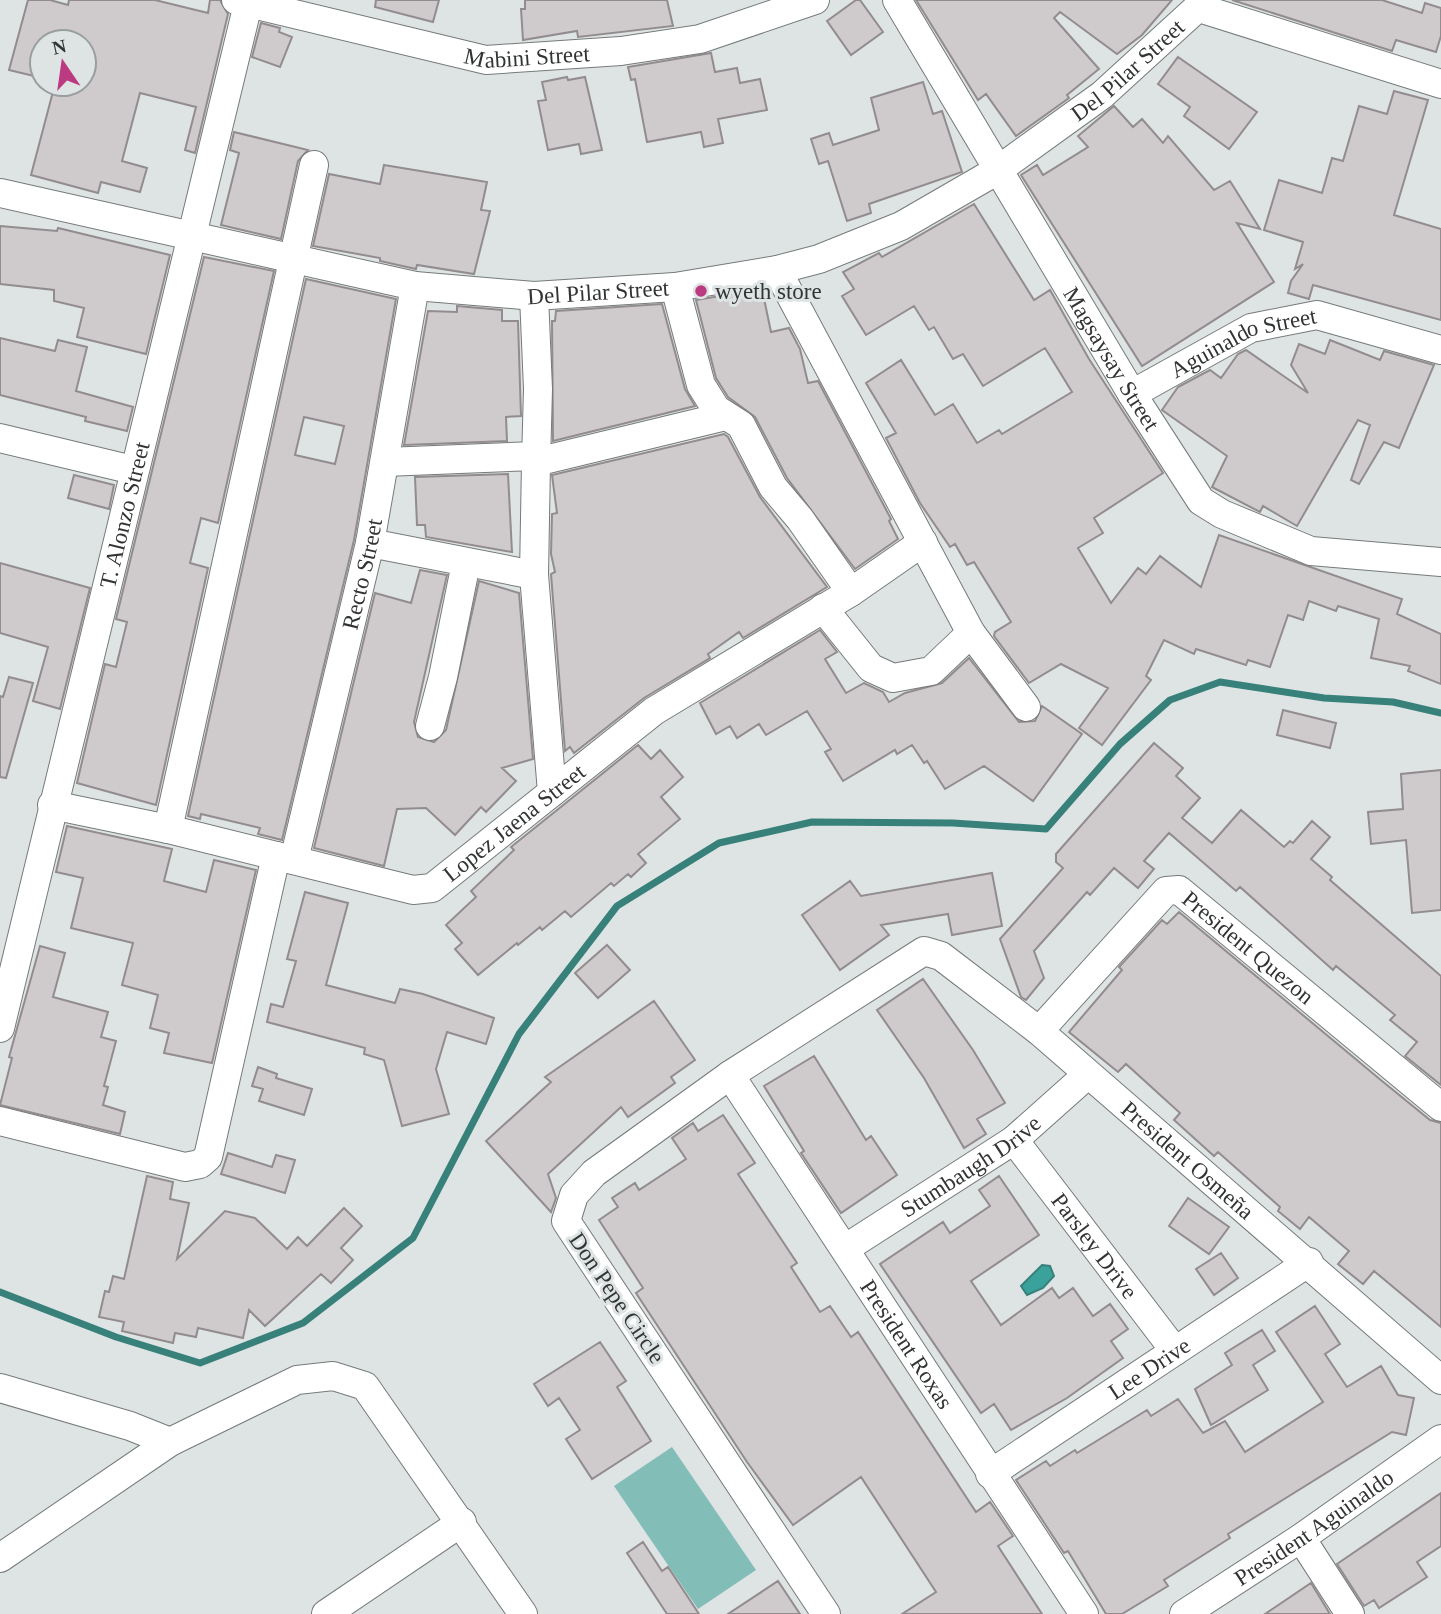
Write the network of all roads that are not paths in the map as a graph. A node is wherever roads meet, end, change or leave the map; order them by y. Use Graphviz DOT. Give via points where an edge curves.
graph roads {
  1 [pos="815,0"];
  2 [pos="897,0"];
  3 [pos="244,1"];
  4 [pos="1202,4"];
  5 [pos="1441,84"];
  6 [pos="314,165"];
  7 [pos="998,170"];
  8 [pos="0,193"];
  9 [pos="190,237"];
  10 [pos="291,261"];
  11 [pos="777,270"];
  12 [pos="415,286"];
  13 [pos="675,287"];
  14 [pos="534,296"];
  15 [pos="1441,350"];
  16 [pos="1132,394"];
  17 [pos="726,416"];
  18 [pos="0,438"];
  19 [pos="536,459"];
  20 [pos="384,462"];
  21 [pos="133,471"];
  22 [pos="923,542"];
  23 [pos="370,543"];
  24 [pos="1441,562"];
  25 [pos="466,563"];
  26 [pos="534,575"];
  27 [pos="850,592"];
  28 [pos="823,608"];
  29 [pos="971,633"];
  30 [pos="1026,706"];
  31 [pos="430,726"];
  32 [pos="552,792"];
  33 [pos="52,805"];
  34 [pos="168,830"];
  35 [pos="285,858"];
  36 [pos="924,951"];
  37 [pos="0,1028"];
  38 [pos="1038,1031"];
  39 [pos="1087,1074"];
  40 [pos="730,1075"];
  41 [pos="1441,1107"];
  42 [pos="0,1121"];
  43 [pos="1014,1140"];
  44 [pos="846,1248"];
  45 [pos="1309,1262"];
  46 [pos="1175,1351"];
  47 [pos="1441,1380"];
  48 [pos="0,1388"];
  49 [pos="1441,1439"];
  50 [pos="170,1442"];
  51 [pos="990,1474"];
  52 [pos="462,1522"];
  53 [pos="1301,1538"];
  54 [pos="0,1558"];
  55 [pos="326,1614"];
  56 [pos="523,1614"];
  57 [pos="826,1614"];
  58 [pos="1084,1614"];
  59 [pos="1184,1614"];
  60 [pos="1350,1614"];
  1 -- 3 [label="street, Mabini Street" via="700,39 621,51 486,60"];
  2 -- 7 [label="street, Magsaysay Street"];
  3 -- 9 [label="street, T. Alonzo Street"];
  4 -- 5 [label="street"];
  4 -- 7 [label="street, Del Pilar Street" via="1102,95"];
  6 -- 10 [label="street"];
  7 -- 11 [label="street, Del Pilar Street" via="901,226 819,259"];
  7 -- 16 [label="street, Magsaysay Street"];
  8 -- 9 [label="street, Del Pilar Street"];
  9 -- 10 [label="street, Del Pilar Street"];
  9 -- 21 [label="street, T. Alonzo Street"];
  10 -- 12 [label="street, Del Pilar Street"];
  10 -- 34 [label="street"];
  11 -- 13 [label="street, Del Pilar Street"];
  11 -- 22 [label="street"];
  12 -- 14 [label="street, Del Pilar Street"];
  12 -- 20 [label="street, Recto Street"];
  13 -- 14 [label="street, Del Pilar Street"];
  13 -- 17 [label="street" via="701,385"];
  14 -- 19 [label="street"];
  15 -- 16 [label="street, Aguinaldo Street" via="1317,315 1251,328"];
  16 -- 24 [label="street, Magsaysay Street" via="1201,501 1222,514 1311,551"];
  17 -- 19 [label="street"];
  17 -- 27 [label="street" via="740,425 772,487"];
  18 -- 21 [label="street"];
  19 -- 20 [label="street"];
  19 -- 26 [label="street"];
  20 -- 23 [label="street, Recto Street"];
  21 -- 33 [label="street, T. Alonzo Street"];
  22 -- 27 [label="street, Lopez Jaena Street"];
  22 -- 29 [label="street"];
  23 -- 25 [label="street"];
  23 -- 35 [label="street, Recto Street"];
  25 -- 26 [label="street"];
  25 -- 31 [label="street"];
  26 -- 32 [label="street"];
  27 -- 28 [label="street, Lopez Jaena Street"];
  28 -- 29 [label="street" via="871,667 893,678 931,671"];
  28 -- 32 [label="street, Lopez Jaena Street" via="654,711"];
  29 -- 30 [label="street"];
  32 -- 35 [label="street, Lopez Jaena Street" via="432,888 413,890"];
  33 -- 34 [label="street, Lopez Jaena Street"];
  33 -- 37 [label="street, T. Alonzo Street"];
  34 -- 35 [label="street, Lopez Jaena Street"];
  35 -- 42 [label="street, Recto Street" via="208,1157 186,1167"];
  36 -- 38 [label="street, President Osmeña" via="941,956"];
  36 -- 40 [label="street, Don Pepe Circle"];
  38 -- 39 [label="street, President Osmeña"];
  38 -- 41 [label="street, President Quezon" via="1166,891 1179,890"];
  39 -- 43 [label="street, Stumbaugh Drive"];
  39 -- 45 [label="street, President Osmeña"];
  40 -- 44 [label="street, President Roxas"];
  40 -- 57 [label="street, Don Pepe Circle" via="594,1173 574,1195 566,1221"];
  43 -- 44 [label="street, Stumbaugh Drive"];
  43 -- 46 [label="street, Parsley Drive"];
  44 -- 51 [label="street, President Roxas"];
  45 -- 46 [label="street, Lee Drive"];
  45 -- 47 [label="street, President Osmeña"];
  46 -- 51 [label="street, Lee Drive"];
  48 -- 50 [label="street"];
  49 -- 53 [label="street, President Aguinaldo"];
  50 -- 52 [label="street" via="297,1380 333,1376 365,1386"];
  50 -- 54 [label="street"];
  51 -- 58 [label="street, President Roxas"];
  52 -- 55 [label="street"];
  52 -- 56 [label="street"];
  53 -- 59 [label="street, President Aguinaldo"];
  53 -- 60 [label="street"];
}
